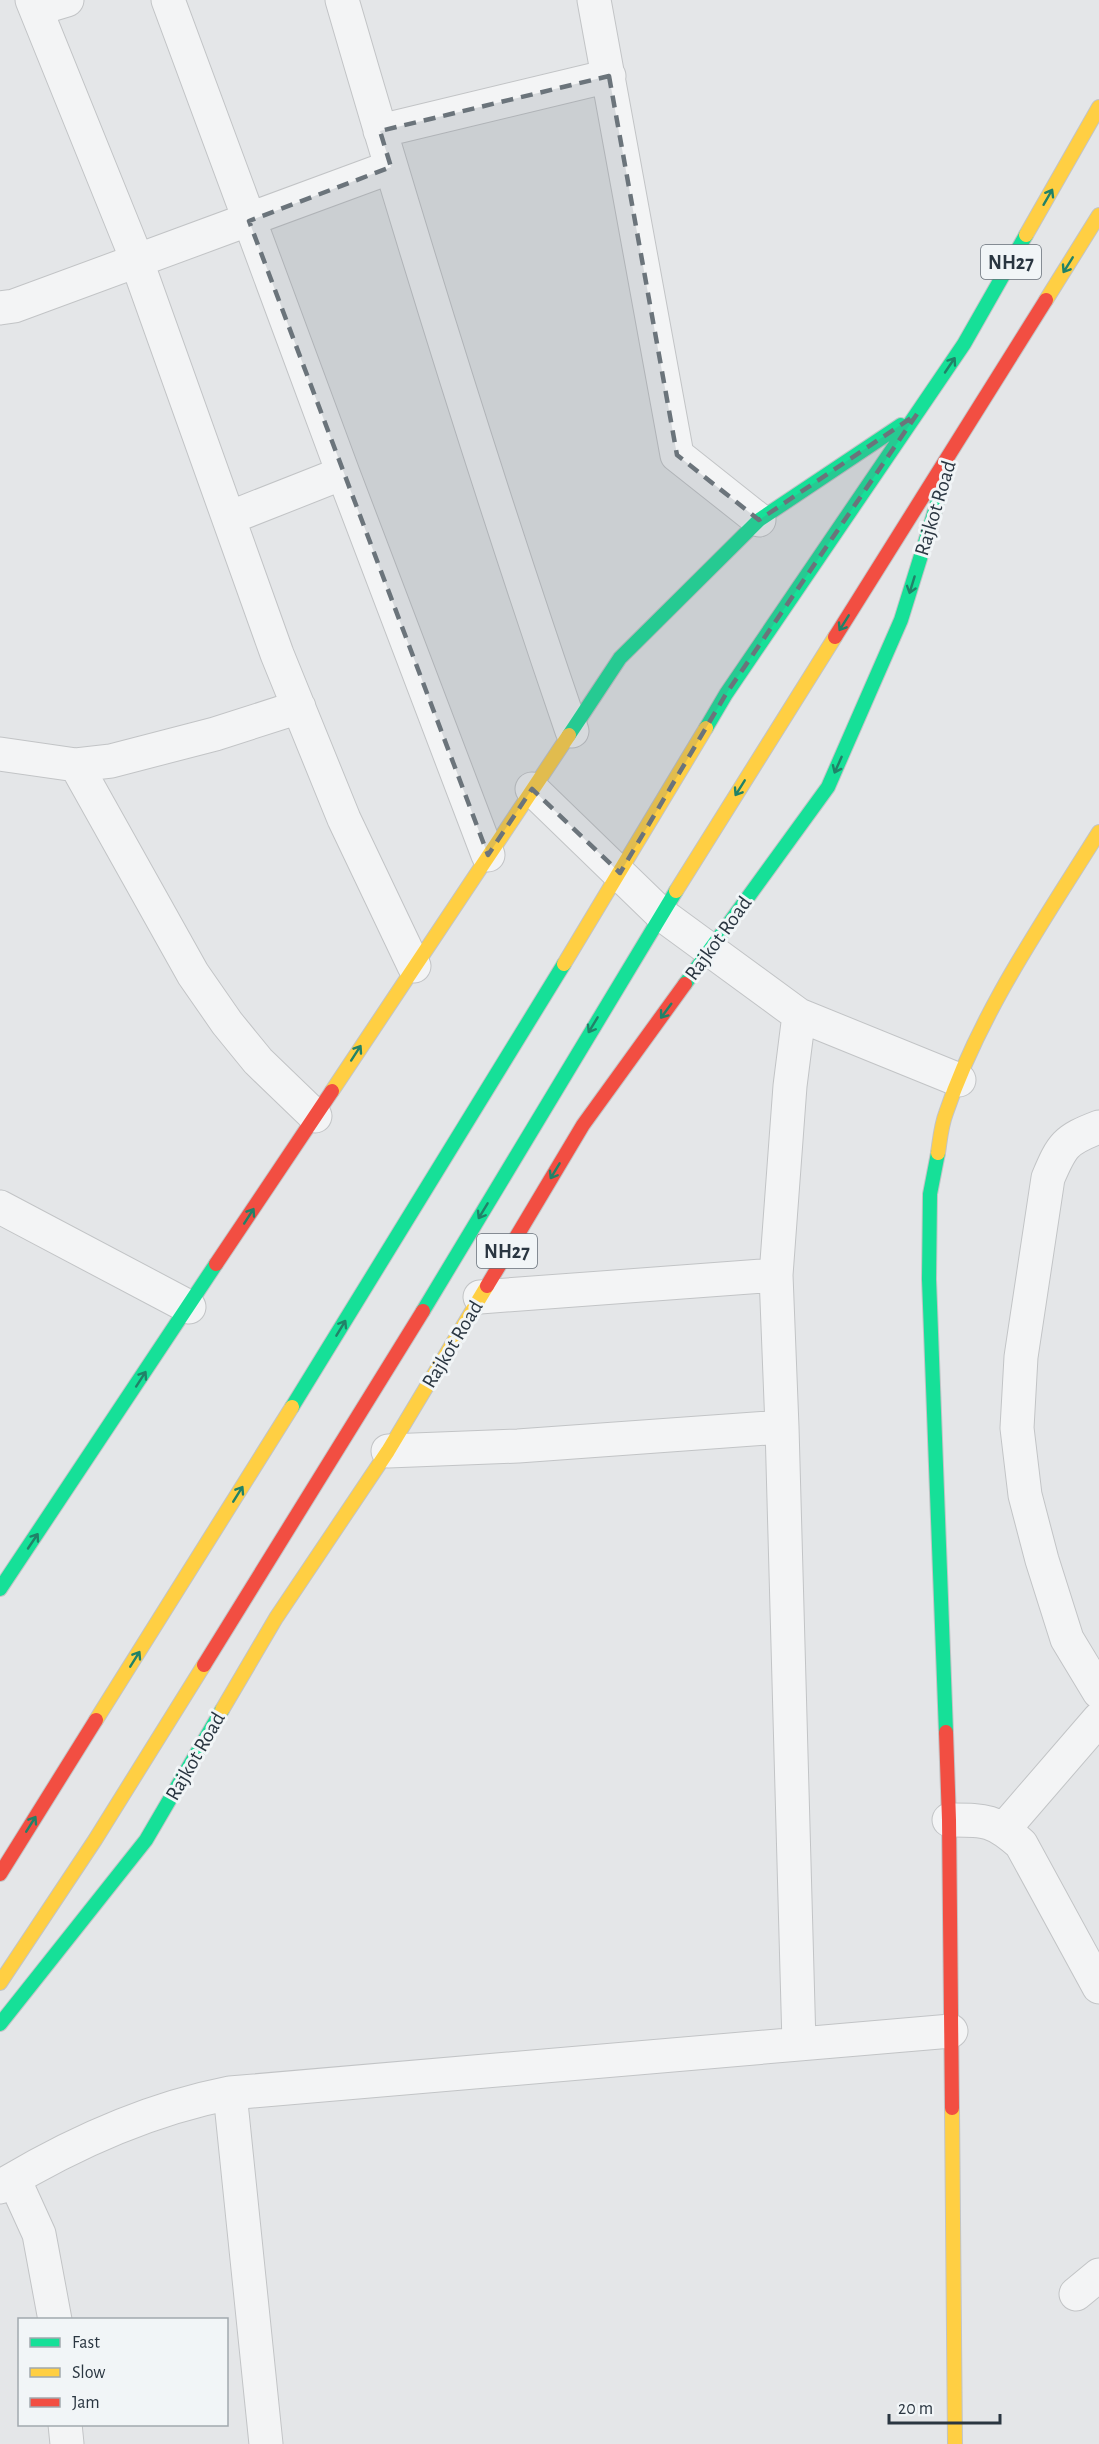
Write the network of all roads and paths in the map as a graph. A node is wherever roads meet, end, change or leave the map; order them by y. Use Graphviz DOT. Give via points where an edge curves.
graph roads {
  1 [pos="168,0"];
  2 [pos="342,0"];
  3 [pos="594,0"];
  4 [pos="46,3"];
  5 [pos="609,76"];
  6 [pos="1099,107"];
  7 [pos="380,131"];
  8 [pos="391,167"];
  9 [pos="1099,215"];
  10 [pos="249,220"];
  11 [pos="137,262"];
  12 [pos="0,308"];
  13 [pos="917,414"];
  14 [pos="953,449"];
  15 [pos="343,473"];
  16 [pos="229,518"];
  17 [pos="759,520"];
  18 [pos="299,707"];
  19 [pos="572,730"];
  20 [pos="0,754"];
  21 [pos="76,765"];
  22 [pos="532,789"];
  23 [pos="1099,832"];
  24 [pos="488,855"];
  25 [pos="620,873"];
  26 [pos="661,914"];
  27 [pos="710,950"];
  28 [pos="414,966"];
  29 [pos="799,1015"];
  30 [pos="959,1080"];
  31 [pos="315,1116"];
  32 [pos="1099,1127"];
  33 [pos="0,1207"];
  34 [pos="776,1275"];
  35 [pos="480,1297"];
  36 [pos="189,1307"];
  37 [pos="782,1427"];
  38 [pos="387,1451"];
  39 [pos="0,1589"];
  40 [pos="1099,1692"];
  41 [pos="1099,1719"];
  42 [pos="949,1820"];
  43 [pos="1004,1829"];
  44 [pos="0,1874"];
  45 [pos="0,1983"];
  46 [pos="1099,1987"];
  47 [pos="0,2024"];
  48 [pos="951,2031"];
  49 [pos="799,2044"];
  50 [pos="230,2094"];
  51 [pos="7,2183"];
  52 [pos="55,2318"];
  53 [pos="65,2426"];
  54 [pos="67,2444"];
  55 [pos="266,2444"];
  56 [pos="955,2444"];
  1 -- 10 [label="street"];
  2 -- 7 [label="street"];
  3 -- 5 [label="street"];
  4 -- 11 [label="street"];
  5 -- 7 [label="street"];
  5 -- 17 [label="street" via="677,455"];
  13 -- 6 [label="main road, NH27, one-way" via="964,344"];
  7 -- 8 [label="street"];
  8 -- 10 [label="street"];
  8 -- 19 [label="street" via="520,580"];
  9 -- 14 [label="main road, NH27, one-way"];
  10 -- 11 [label="street"];
  10 -- 15 [label="street"];
  11 -- 12 [label="street"];
  11 -- 16 [label="street"];
  13 -- 17 [label="main road, NH27"];
  13 -- 25 [label="main road, NH27" via="726,694"];
  14 -- 26 [label="main road, NH27, one-way"];
  14 -- 27 [label="main road, Rajkot Road / NH27, one-way" via="901,620 828,787"];
  15 -- 16 [label="street"];
  15 -- 24 [label="street"];
  16 -- 18 [label="street"];
  17 -- 19 [label="main road, NH27" via="620,658"];
  18 -- 21 [label="street" via="153,751"];
  18 -- 28 [label="street" via="344,819"];
  19 -- 22 [label="main road, NH27"];
  20 -- 21 [label="street"];
  21 -- 31 [label="street" via="193,974 258,1061"];
  22 -- 24 [label="main road, NH27"];
  22 -- 25 [label="street"];
  23 -- 30 [label="main road" via="1028,947 972,1047"];
  24 -- 28 [label="main road, NH27"];
  25 -- 26 [label="street"];
  44 -- 25 [label="main road, NH27, one-way"];
  26 -- 27 [label="street"];
  26 -- 45 [label="main road, NH27, one-way" via="434,1294 95,1840"];
  27 -- 29 [label="street"];
  27 -- 35 [label="main road, Rajkot Road / NH27, one-way" via="583,1125"];
  31 -- 28 [label="main road, NH27, one-way"];
  29 -- 30 [label="street"];
  29 -- 34 [label="street"];
  30 -- 42 [label="main road" via="945,1115 930,1194 929,1279"];
  36 -- 31 [label="main road, NH27, one-way"];
  32 -- 40 [label="street" via="1075,1136 1059,1151 1048,1178 1021,1357 1017,1428 1025,1496 1049,1583 1067,1640"];
  33 -- 36 [label="street"];
  34 -- 35 [label="street"];
  34 -- 37 [label="street"];
  35 -- 38 [label="main road, Rajkot Road / NH27"];
  39 -- 36 [label="main road, NH27, one-way"];
  37 -- 38 [label="street"];
  37 -- 49 [label="street"];
  38 -- 47 [label="main road, Rajkot Road / NH27" via="276,1618 146,1840"];
  41 -- 43 [label="street"];
  42 -- 43 [label="street" via="985,1820"];
  42 -- 48 [label="main road"];
  43 -- 46 [label="street" via="1021,1844"];
  48 -- 49 [label="street"];
  48 -- 56 [label="main road"];
  49 -- 50 [label="street"];
  50 -- 51 [label="street" via="189,2101 84,2140"];
  50 -- 55 [label="street"];
  51 -- 52 [label="street" via="39,2234"];
  53 -- 54 [label="street"];
}
